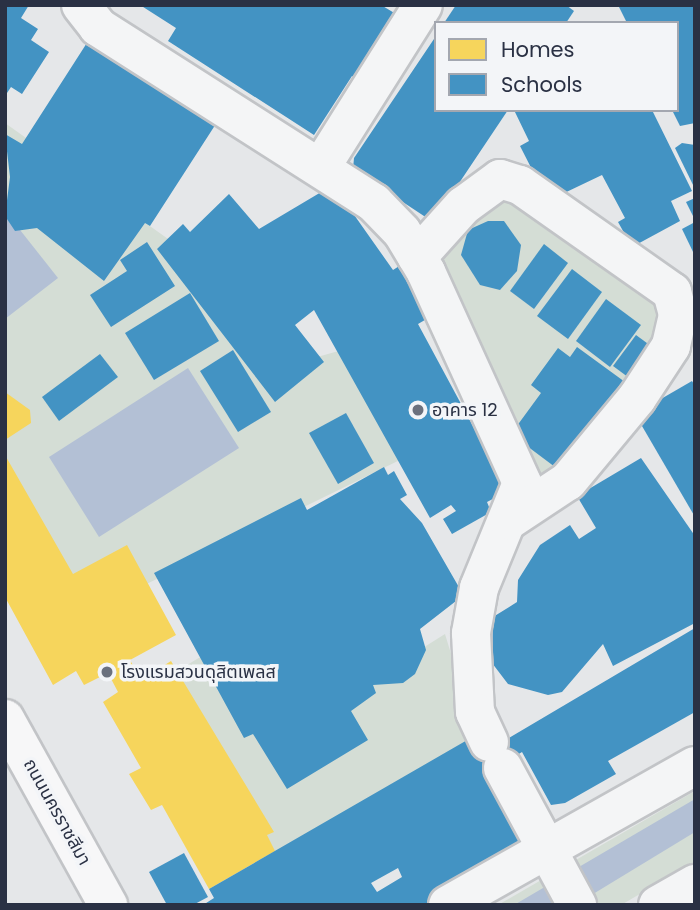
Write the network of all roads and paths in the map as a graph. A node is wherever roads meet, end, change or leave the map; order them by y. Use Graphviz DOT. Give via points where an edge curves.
graph roads {
  1 [pos="80,5"];
  2 [pos="423,5"];
  3 [pos="321,167"];
  4 [pos="417,257"];
  5 [pos="509,520"];
  6 [pos="5,719"];
  7 [pos="695,766"];
  8 [pos="561,876"];
  9 [pos="695,884"];
  10 [pos="108,905"];
  11 [pos="448,905"];
  12 [pos="658,905"];
  1 -- 3 [label="lane" via="98,27"];
  2 -- 3 [label="lane"];
  3 -- 4 [label="lane" via="374,203"];
  4 -- 5 [label="lane" via="522,483"];
  4 -- 5 [label="lane" via="463,206 500,179 520,185 672,292 678,315 671,346 637,398 568,481"];
  5 -- 8 [label="lane" via="479,588 471,633 475,712"];
  6 -- 10 [label="main road, ถนนนครราชสีมา"];
  7 -- 8 [label="lane"];
  8 -- 11 [label="lane"];
  9 -- 12 [label="lane"];
}
